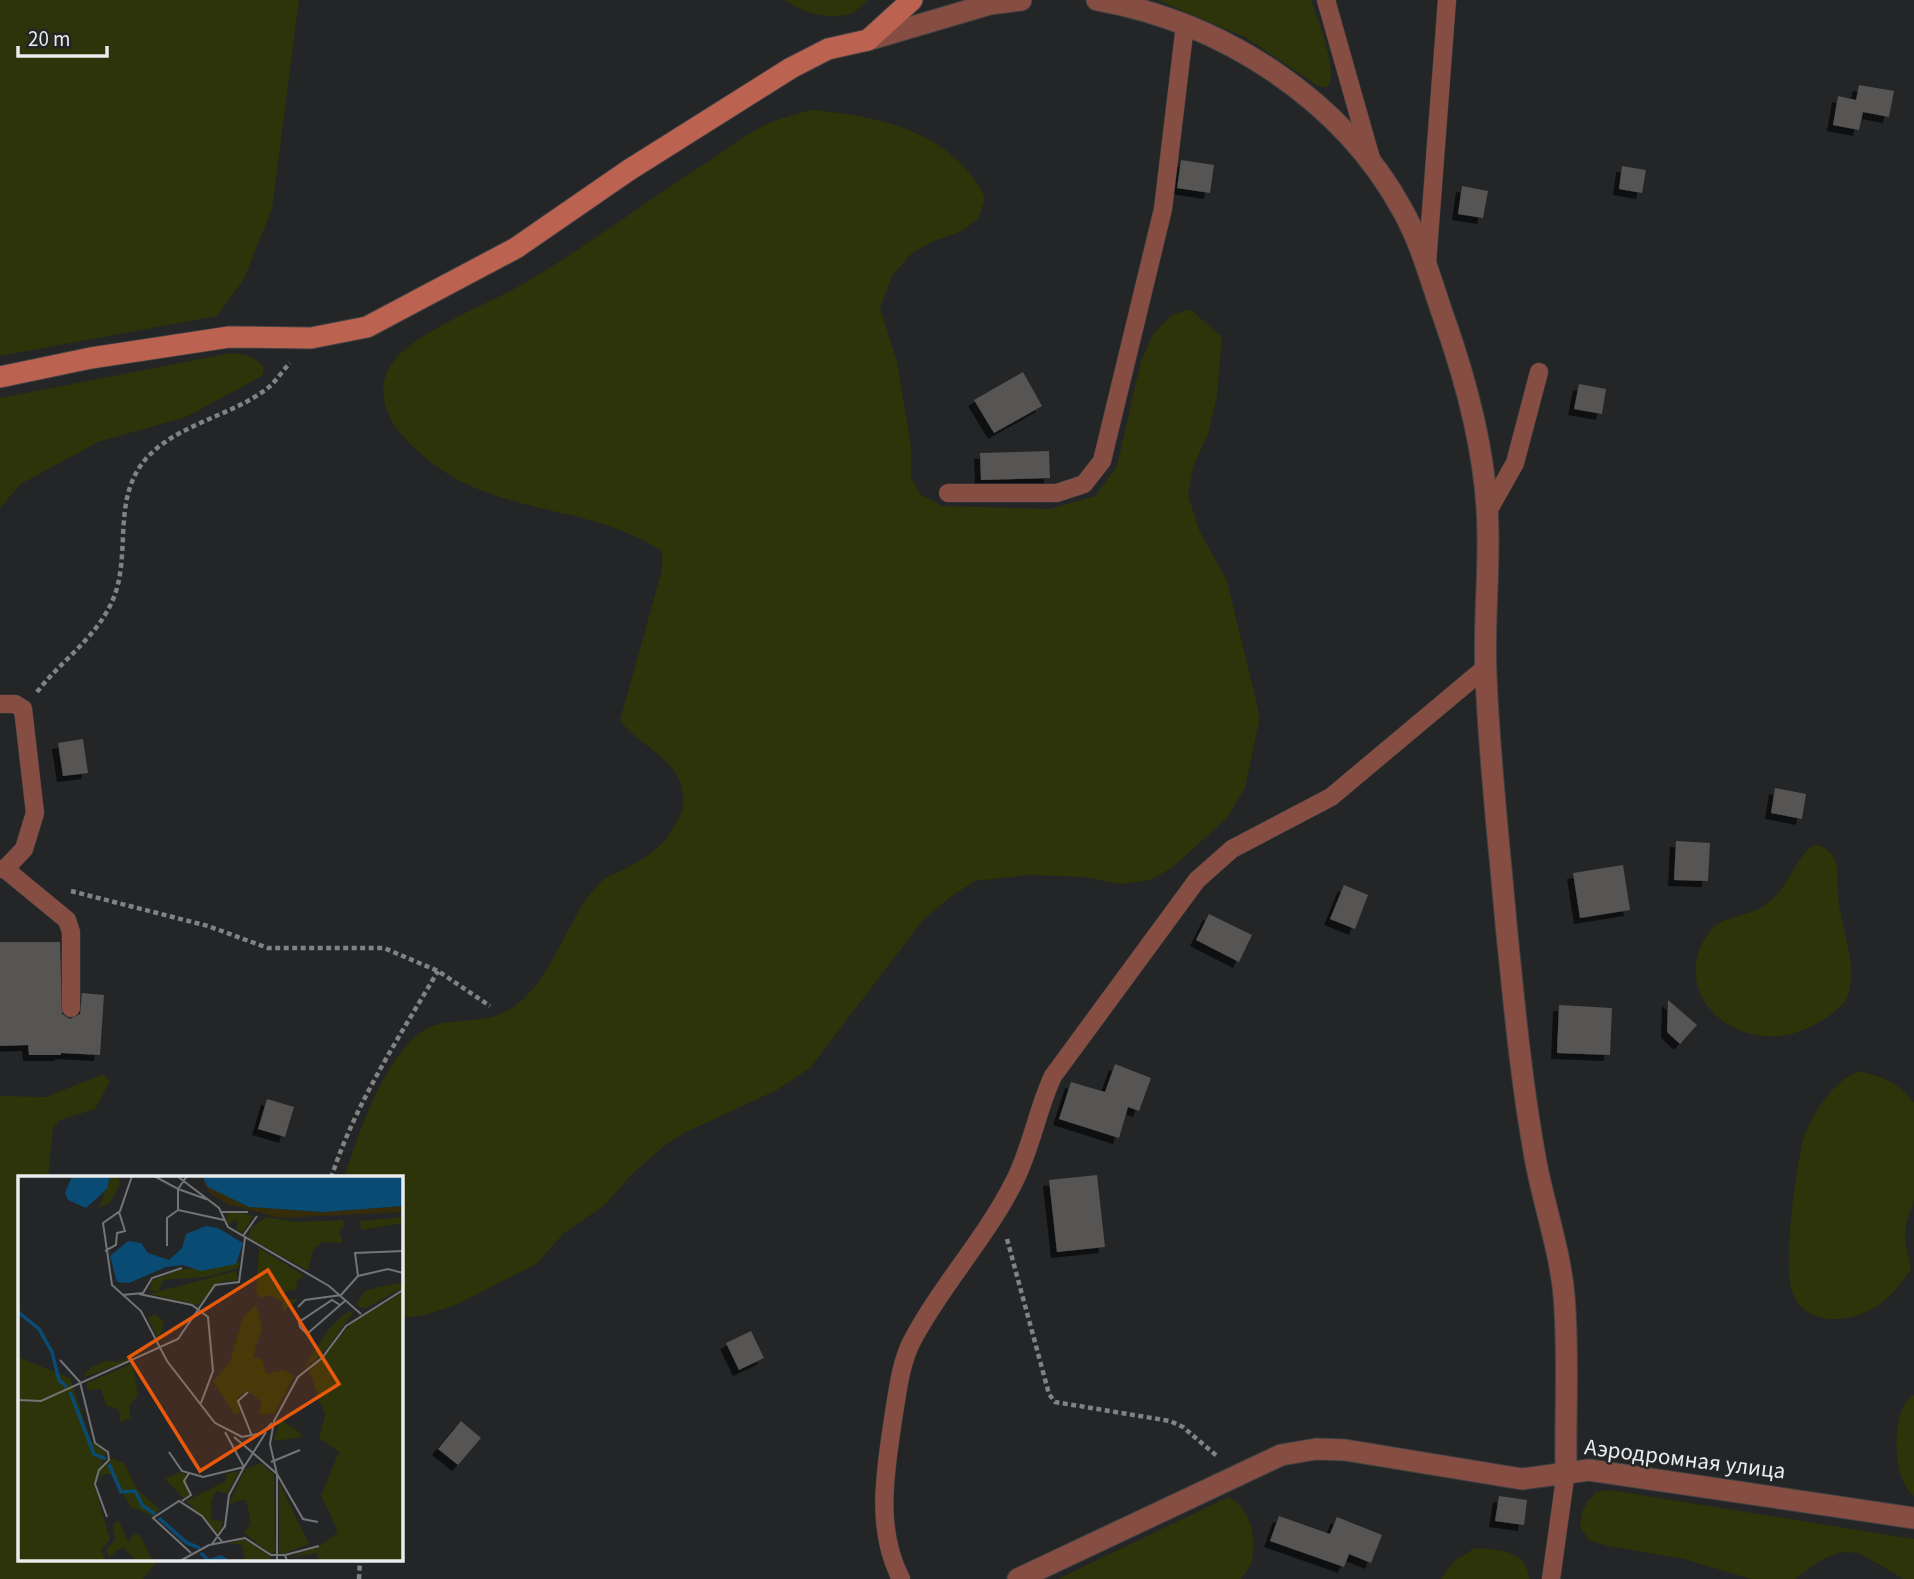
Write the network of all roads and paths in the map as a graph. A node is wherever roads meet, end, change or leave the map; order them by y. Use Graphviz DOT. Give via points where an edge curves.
graph roads {
  1 [pos="912,0"];
  2 [pos="1021,0"];
  3 [pos="1097,0"];
  4 [pos="1326,0"];
  5 [pos="1447,0"];
  6 [pos="994,2"];
  7 [pos="1185,25"];
  8 [pos="868,40"];
  9 [pos="1373,166"];
  10 [pos="1426,268"];
  11 [pos="311,338"];
  12 [pos="1539,372"];
  13 [pos="0,377"];
  14 [pos="947,493"];
  15 [pos="1488,511"];
  16 [pos="1485,668"];
  17 [pos="0,704"];
  18 [pos="23,709"];
  19 [pos="2,869"];
  20 [pos="64,889"];
  21 [pos="438,971"];
  22 [pos="490,1006"];
  23 [pos="71,1008"];
  24 [pos="332,1176"];
  25 [pos="994,1217"];
  26 [pos="1566,1471"];
  27 [pos="1237,1474"];
  28 [pos="1914,1518"];
  29 [pos="901,1579"];
  30 [pos="1018,1579"];
  31 [pos="1551,1579"];
  1 -- 8 [label="main road"];
  2 -- 6 [label="street"];
  3 -- 7 [label="street"];
  4 -- 9 [label="lane"];
  5 -- 10 [label="lane"];
  6 -- 8 [label="street"];
  7 -- 9 [label="street" via="1293,83"];
  7 -- 14 [label="lane" via="1163,209 1102,461 1084,484 1058,493"];
  8 -- 11 [label="main road" via="828,49 791,68 516,248 414,304 367,327"];
  9 -- 10 [label="street" via="1404,212"];
  10 -- 15 [label="street" via="1468,391"];
  11 -- 13 [label="main road" via="229,337"];
  11 -- 18 [label="path" via="268,387 156,447 139,468 127,496 117,588 79,651 55,668"];
  12 -- 15 [label="lane" via="1515,463"];
  15 -- 16 [label="street"];
  16 -- 25 [label="lane" via="1331,797 1232,849 1198,880 1053,1076 1039,1106 1031,1143"];
  16 -- 26 [label="street" via="1517,1039 1536,1163 1564,1296"];
  17 -- 18 [label="lane"];
  18 -- 19 [label="lane" via="34,813 24,849"];
  19 -- 23 [label="lane" via="67,920"];
  20 -- 21 [label="path" via="208,926 268,948 384,948"];
  21 -- 22 [label="path"];
  21 -- 24 [label="path" via="370,1085"];
  25 -- 27 [label="path" via="1011,1245 1049,1394 1055,1402 1170,1421"];
  25 -- 29 [label="lane" via="910,1343 899,1382 884,1484 885,1528 892,1563"];
  26 -- 27 [label="street, Аэродромная улица" via="1522,1479 1316,1449 1281,1455"];
  26 -- 28 [label="street, Аэродромная улица" via="1589,1470"];
  26 -- 31 [label="lane"];
  27 -- 30 [label="street, Аэродромная улица"];
}
